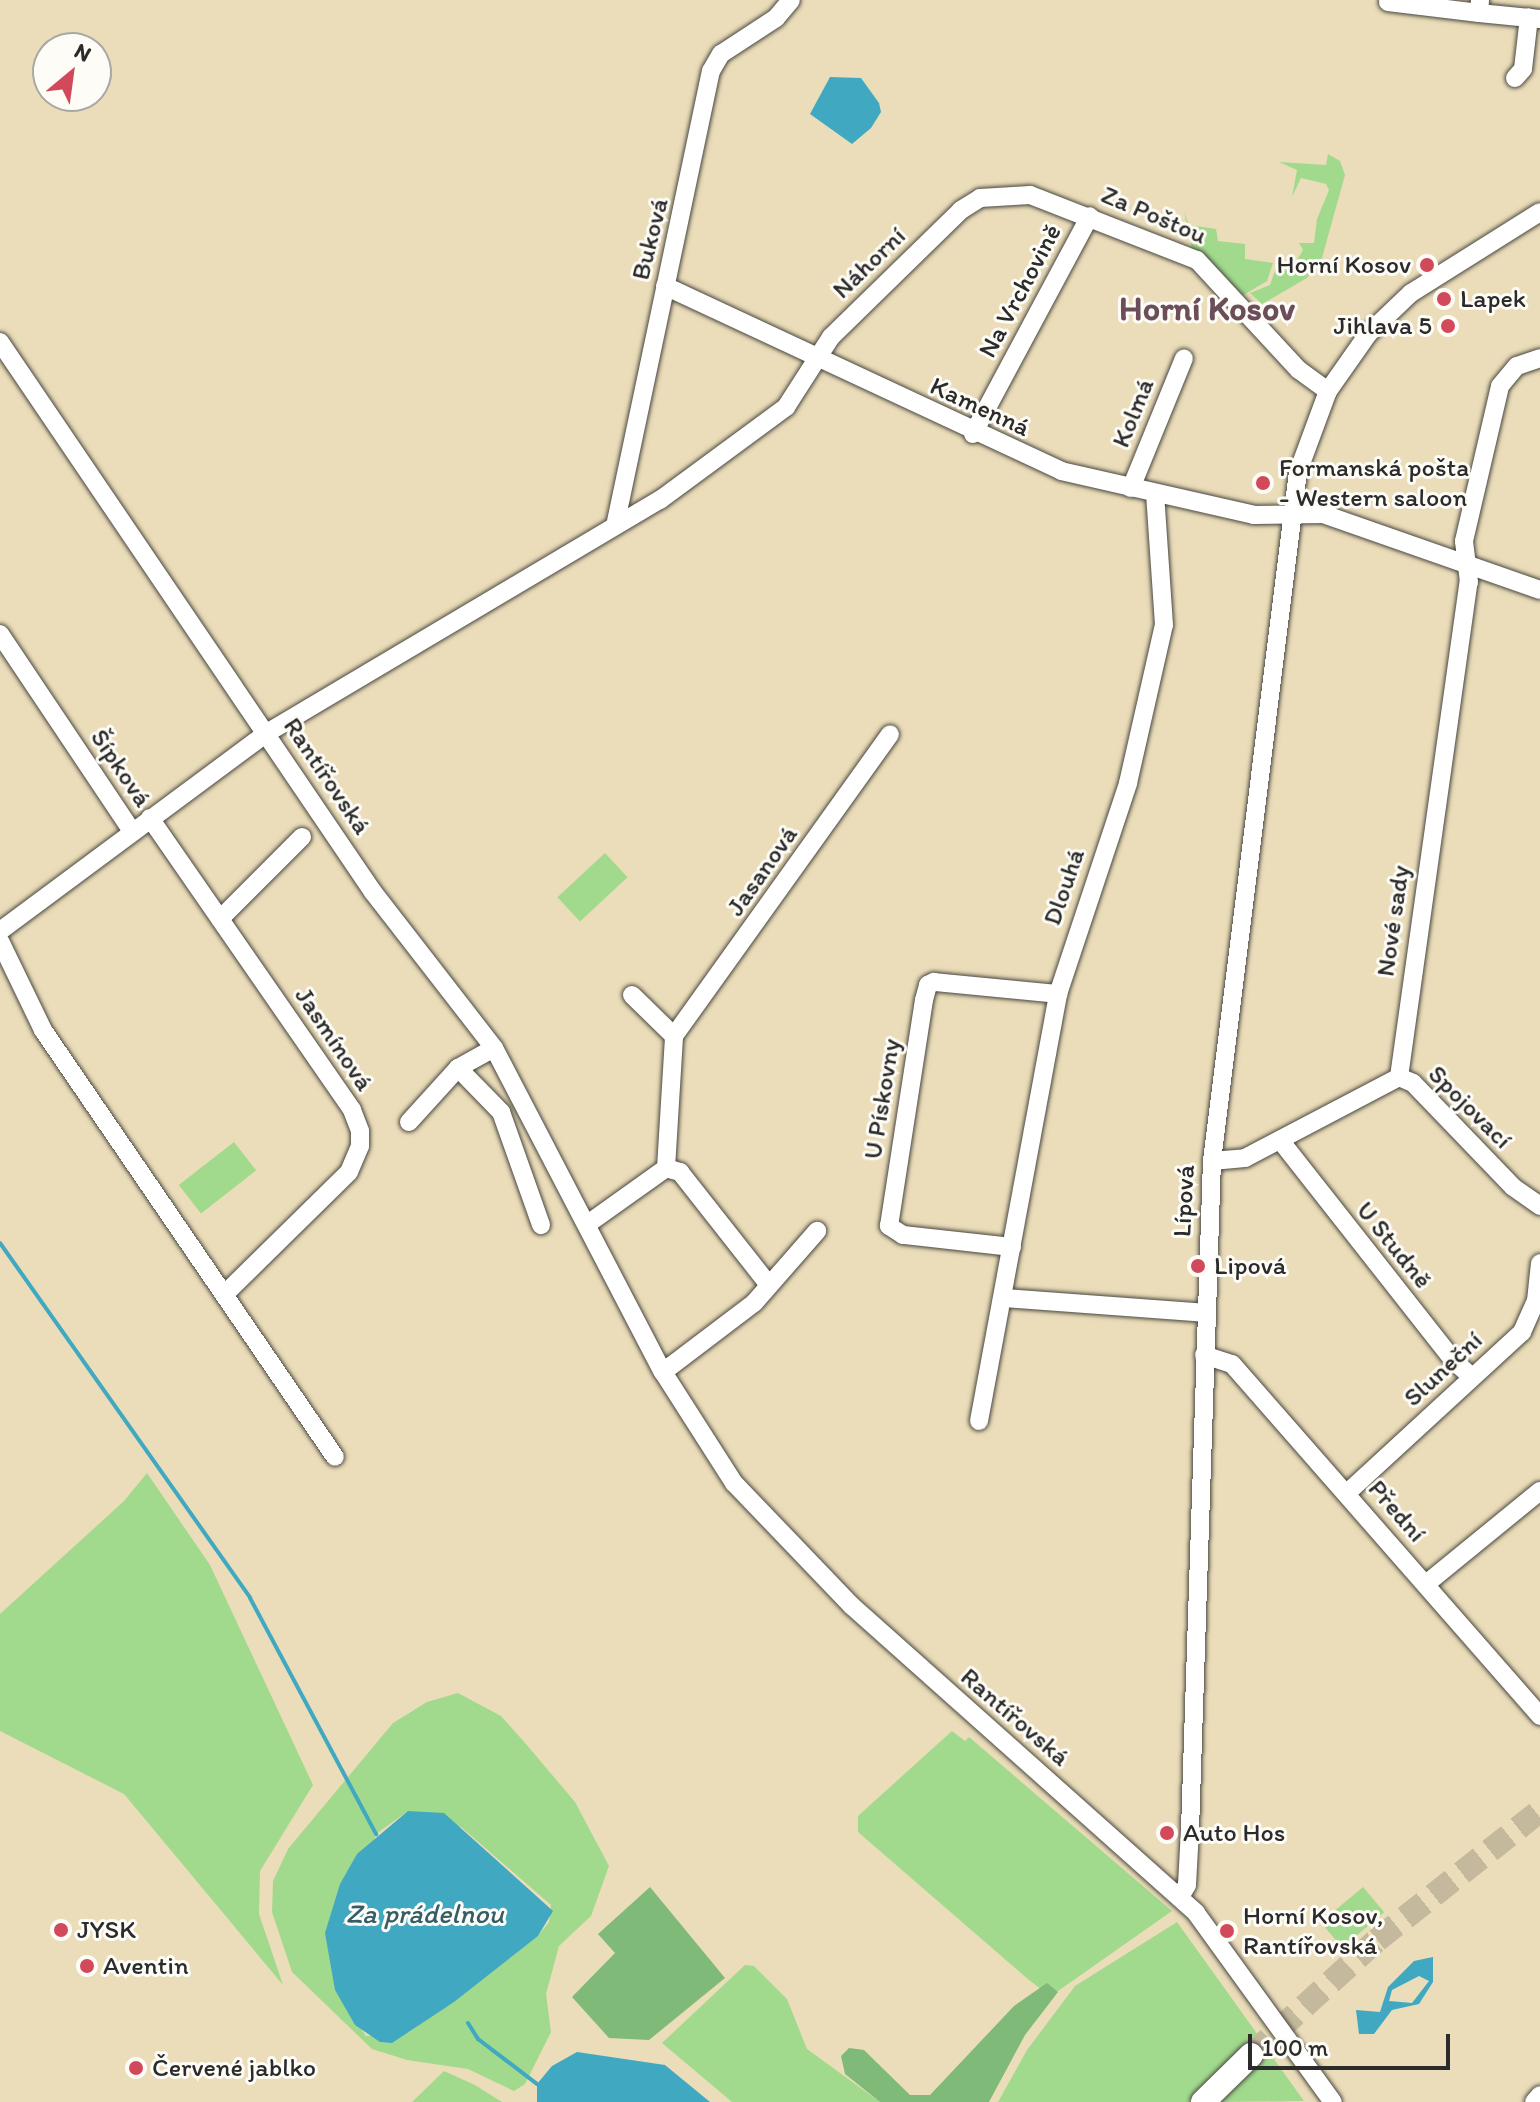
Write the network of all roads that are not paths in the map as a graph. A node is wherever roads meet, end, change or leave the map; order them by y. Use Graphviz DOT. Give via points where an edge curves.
graph roads {
  1 [pos="791,0"];
  2 [pos="1388,2"];
  3 [pos="1479,6"];
  4 [pos="1534,18"];
  5 [pos="1515,78"];
  6 [pos="961,210"];
  7 [pos="1540,212"];
  8 [pos="1090,216"];
  9 [pos="665,286"];
  10 [pos="0,342"];
  11 [pos="818,356"];
  12 [pos="1184,358"];
  13 [pos="1540,358"];
  14 [pos="1328,391"];
  15 [pos="973,434"];
  16 [pos="1131,488"];
  17 [pos="1155,494"];
  18 [pos="1291,511"];
  19 [pos="615,526"];
  20 [pos="1465,567"];
  21 [pos="1540,590"];
  22 [pos="0,634"];
  23 [pos="267,733"];
  24 [pos="890,734"];
  25 [pos="150,818"];
  26 [pos="132,831"];
  27 [pos="302,837"];
  28 [pos="220,919"];
  29 [pos="0,931"];
  30 [pos="0,941"];
  31 [pos="1058,994"];
  32 [pos="632,995"];
  33 [pos="674,1036"];
  34 [pos="494,1048"];
  35 [pos="458,1068"];
  36 [pos="1399,1077"];
  37 [pos="409,1122"];
  38 [pos="1280,1140"];
  39 [pos="1212,1161"];
  40 [pos="666,1168"];
  41 [pos="1540,1206"];
  42 [pos="589,1223"];
  43 [pos="541,1225"];
  44 [pos="817,1231"];
  45 [pos="1012,1247"];
  46 [pos="1540,1263"];
  47 [pos="769,1285"];
  48 [pos="226,1293"];
  49 [pos="1003,1298"];
  50 [pos="1205,1313"];
  51 [pos="1204,1355"];
  52 [pos="663,1372"];
  53 [pos="1472,1377"];
  54 [pos="979,1421"];
  55 [pos="335,1457"];
  56 [pos="1540,1491"];
  57 [pos="1347,1493"];
  58 [pos="1426,1584"];
  59 [pos="1540,1716"];
  60 [pos="1180,1897"];
  61 [pos="1251,2055"];
  62 [pos="1540,2095"];
  63 [pos="1203,2102"];
  64 [pos="1333,2102"];
  65 [pos="1534,2102"];
  1 -- 9 [label="street, Buková" via="776,18 721,54 711,71"];
  2 -- 3 [label="street"];
  3 -- 4 [label="street"];
  4 -- 5 [label="street" via="1523,69"];
  6 -- 8 [label="street, Za Poštou" via="980,198 1016,192"];
  6 -- 11 [label="street, Náhorní" via="831,337"];
  7 -- 14 [label="street" via="1411,293 1387,314"];
  8 -- 14 [label="street, Za Poštou" via="1208,266 1299,370"];
  8 -- 15 [label="street, Na Vrchovině"];
  9 -- 11 [label="street, Kamenná"];
  9 -- 19 [label="street, Buková"];
  10 -- 23 [label="street, Rantířovská"];
  11 -- 15 [label="street, Kamenná"];
  11 -- 19 [label="street, Náhorní" via="786,407 660,500"];
  12 -- 16 [label="street, Kolmá"];
  13 -- 20 [label="street, Nové sady" via="1512,369 1492,405 1464,541"];
  14 -- 18 [label="street" via="1307,441"];
  15 -- 16 [label="street, Kamenná" via="1061,471"];
  16 -- 17 [label="street, Kamenná"];
  17 -- 18 [label="street, Kamenná" via="1254,515"];
  17 -- 31 [label="street, Dlouhá" via="1164,625 1128,783"];
  18 -- 20 [label="street, Kamenná" via="1345,520"];
  18 -- 39 [label="street, Lípová"];
  19 -- 23 [label="street, Šípková"];
  20 -- 21 [label="street, Kamenná"];
  20 -- 36 [label="street, Nové sady" via="1469,582"];
  22 -- 26 [label="street, Šípková"];
  23 -- 25 [label="street, Šípková"];
  23 -- 34 [label="street, Rantířovská" via="373,892"];
  24 -- 33 [label="street, Jasanová"];
  25 -- 26 [label="street, Šípková"];
  25 -- 28 [label="street, Jasmínová"];
  26 -- 29 [label="street"];
  27 -- 28 [label="street"];
  28 -- 48 [label="street, Jasmínová" via="352,1110 361,1139 349,1172"];
  30 -- 48 [label="street" via="43,1030"];
  31 -- 45 [label="street, Dlouhá"];
  31 -- 45 [label="street, U Pískovny" via="934,982 924,1000 889,1226 903,1235"];
  32 -- 33 [label="street"];
  33 -- 40 [label="street"];
  34 -- 35 [label="street"];
  34 -- 42 [label="street, Rantířovská"];
  35 -- 37 [label="street"];
  35 -- 43 [label="street" via="501,1112"];
  36 -- 38 [label="street"];
  36 -- 41 [label="street, Spojovací" via="1413,1083 1513,1187"];
  38 -- 39 [label="street" via="1245,1158"];
  38 -- 53 [label="street, U Studně"];
  39 -- 50 [label="street, Lípová"];
  40 -- 42 [label="street"];
  40 -- 47 [label="street" via="680,1172"];
  42 -- 52 [label="street, Rantířovská"];
  44 -- 47 [label="street"];
  45 -- 49 [label="street, Dlouhá"];
  46 -- 53 [label="street, Sluneční" via="1530,1318"];
  47 -- 52 [label="street" via="754,1303"];
  48 -- 55 [label="street"];
  49 -- 50 [label="street"];
  49 -- 54 [label="street, Dlouhá"];
  50 -- 51 [label="street, Lípová"];
  51 -- 57 [label="street, Přední" via="1232,1364"];
  51 -- 60 [label="street, Lípová" via="1192,1798 1187,1885"];
  52 -- 60 [label="street, Rantířovská" via="734,1483 809,1567"];
  53 -- 57 [label="street, Sluneční"];
  56 -- 58 [label="street"];
  57 -- 58 [label="street, Přední"];
  58 -- 59 [label="street, Přední"];
  60 -- 64 [label="street, Rantířovská" via="1221,1943"];
  61 -- 63 [label="main road"];
  62 -- 65 [label="street"];
}
